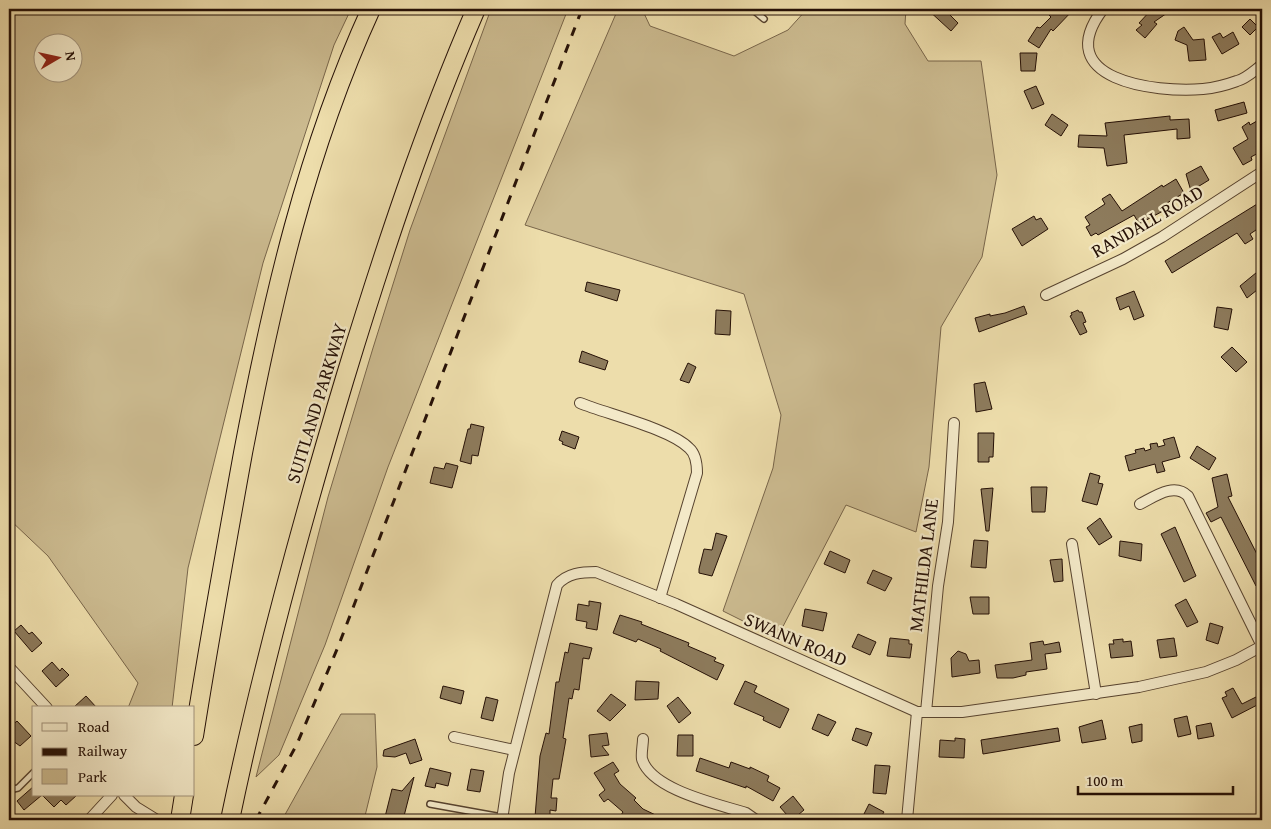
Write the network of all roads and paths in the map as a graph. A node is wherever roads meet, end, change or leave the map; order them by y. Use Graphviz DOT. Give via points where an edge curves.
graph roads {
  1 [pos="371,9"];
  2 [pos="476,9"];
  3 [pos="752,9"];
  4 [pos="1103,9"];
  5 [pos="764,19"];
  6 [pos="1262,65"];
  7 [pos="1262,172"];
  8 [pos="1046,295"];
  9 [pos="580,403"];
  10 [pos="954,423"];
  11 [pos="1140,504"];
  12 [pos="1072,544"];
  13 [pos="660,598"];
  14 [pos="1262,646"];
  15 [pos="9,668"];
  16 [pos="1096,694"];
  17 [pos="44,706"];
  18 [pos="922,712"];
  19 [pos="195,730"];
  20 [pos="454,737"];
  21 [pos="643,739"];
  22 [pos="514,750"];
  23 [pos="32,774"];
  24 [pos="9,790"];
  25 [pos="111,796"];
  26 [pos="125,796"];
  27 [pos="184,796"];
  28 [pos="430,804"];
  29 [pos="1262,811"];
  30 [pos="502,819"];
  31 [pos="89,820"];
  32 [pos="157,820"];
  33 [pos="180,820"];
  34 [pos="230,820"];
  35 [pos="756,820"];
  36 [pos="907,820"];
  37 [pos="1245,820"];
  1 -- 19 [label="highway" via="323,128 281,269 231,520"];
  2 -- 34 [label="highway, SUITLAND PARKWAY" via="409,182 336,406 287,581"];
  3 -- 5 [label="lane"];
  4 -- 6 [label="street" via="1088,35 1088,50 1100,69 1122,82 1157,88 1205,89 1239,81"];
  7 -- 8 [label="street, RANDALL ROAD" via="1162,237"];
  9 -- 13 [label="street" via="680,442 690,448 695,457 697,473"];
  10 -- 18 [label="street, MATHILDA LANE" via="948,522"];
  11 -- 14 [label="street" via="1171,490 1188,496"];
  12 -- 16 [label="street"];
  13 -- 18 [label="street, SWANN ROAD"];
  13 -- 22 [label="street, SWANN ROAD" via="596,572 583,572 562,580 549,614"];
  14 -- 16 [label="street, SWANN ROAD" via="1206,672"];
  15 -- 17 [label="street"];
  16 -- 18 [label="street, SWANN ROAD" via="971,711"];
  18 -- 36 [label="street, MATHILDA LANE"];
  20 -- 22 [label="street"];
  21 -- 35 [label="street" via="642,759 652,776 670,787 746,813"];
  22 -- 30 [label="street, SWANN ROAD"];
  23 -- 24 [label="lane" via="18,788"];
  25 -- 31 [label="street"];
  26 -- 32 [label="street"];
  27 -- 33 [label="highway"];
  28 -- 30 [label="lane"];
  29 -- 37 [label="path"];
}
